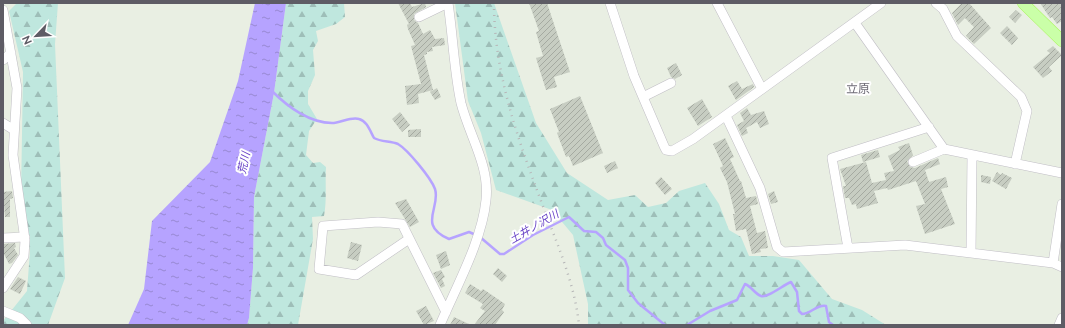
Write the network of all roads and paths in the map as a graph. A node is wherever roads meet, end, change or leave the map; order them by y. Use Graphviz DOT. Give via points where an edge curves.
graph roads {
  1 [pos="448,3"];
  2 [pos="610,3"];
  3 [pos="717,3"];
  4 [pos="881,3"];
  5 [pos="936,3"];
  6 [pos="1023,3"];
  7 [pos="5,7"];
  8 [pos="419,17"];
  9 [pos="855,23"];
  10 [pos="1062,41"];
  11 [pos="11,53"];
  12 [pos="3,60"];
  13 [pos="671,83"];
  14 [pos="762,89"];
  15 [pos="643,97"];
  16 [pos="726,116"];
  17 [pos="3,123"];
  18 [pos="928,127"];
  19 [pos="14,130"];
  20 [pos="944,148"];
  21 [pos="972,154"];
  22 [pos="913,162"];
  23 [pos="1015,164"];
  24 [pos="1062,173"];
  25 [pos="1062,204"];
  26 [pos="24,237"];
  27 [pos="3,238"];
  28 [pos="409,238"];
  29 [pos="848,248"];
  30 [pos="971,253"];
  31 [pos="1058,265"];
  32 [pos="3,288"];
  33 [pos="3,311"];
  34 [pos="446,312"];
  35 [pos="1062,318"];
  36 [pos="28,325"];
  37 [pos="440,325"];
  38 [pos="1059,325"];
  1 -- 8 [label="street"];
  1 -- 34 [label="street" via="461,102 487,186 485,213 481,226"];
  2 -- 15 [label="street"];
  3 -- 14 [label="street"];
  4 -- 9 [label="street"];
  5 -- 23 [label="street" via="943,9 961,40 1021,97 1027,111"];
  6 -- 10 [label="main road"];
  7 -- 11 [label="street"];
  9 -- 14 [label="street"];
  9 -- 18 [label="street"];
  11 -- 12 [label="street"];
  11 -- 19 [label="street" via="16,88"];
  13 -- 15 [label="street"];
  14 -- 16 [label="street"];
  15 -- 16 [label="street" via="666,150 672,151"];
  16 -- 29 [label="street" via="760,188 777,247 783,252"];
  17 -- 19 [label="street"];
  18 -- 20 [label="street"];
  18 -- 29 [label="street" via="832,158"];
  19 -- 26 [label="street" via="13,155"];
  20 -- 21 [label="street"];
  20 -- 22 [label="street"];
  21 -- 23 [label="street"];
  21 -- 30 [label="street"];
  23 -- 24 [label="street"];
  25 -- 31 [label="street"];
  26 -- 27 [label="street"];
  26 -- 32 [label="street" via="24,256"];
  28 -- 28 [label="street" via="402,224 396,222 323,226 319,269 356,275"];
  28 -- 34 [label="street"];
  29 -- 30 [label="street" via="905,245"];
  30 -- 31 [label="street"];
  33 -- 36 [label="street" via="20,318"];
  34 -- 37 [label="street"];
  35 -- 38 [label="street"];
}
